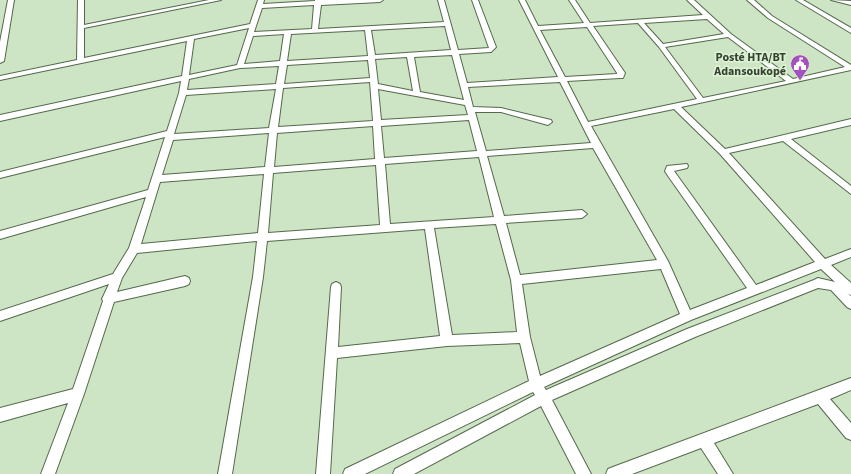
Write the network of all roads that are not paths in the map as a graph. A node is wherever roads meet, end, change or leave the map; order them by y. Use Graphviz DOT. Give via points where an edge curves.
graph roads {
  1 [pos="11,0"];
  2 [pos="81,0"];
  3 [pos="218,0"];
  4 [pos="380,0"];
  5 [pos="441,0"];
  6 [pos="475,0"];
  7 [pos="522,0"];
  8 [pos="572,0"];
  9 [pos="690,0"];
  10 [pos="750,0"];
  11 [pos="798,0"];
  12 [pos="834,0"];
  13 [pos="205,1"];
  14 [pos="318,2"];
  15 [pos="851,2"];
  16 [pos="260,3"];
  17 [pos="708,17"];
  18 [pos="640,22"];
  19 [pos="448,24"];
  20 [pos="838,24"];
  21 [pos="254,25"];
  22 [pos="588,25"];
  23 [pos="851,26"];
  24 [pos="82,27"];
  25 [pos="537,28"];
  26 [pos="368,29"];
  27 [pos="851,30"];
  28 [pos="315,31"];
  29 [pos="288,32"];
  30 [pos="251,34"];
  31 [pos="729,35"];
  32 [pos="191,39"];
  33 [pos="661,46"];
  34 [pos="456,53"];
  35 [pos="410,55"];
  36 [pos="371,57"];
  37 [pos="0,61"];
  38 [pos="81,61"];
  39 [pos="283,63"];
  40 [pos="240,66"];
  41 [pos="851,68"];
  42 [pos="185,77"];
  43 [pos="0,78"];
  44 [pos="562,80"];
  45 [pos="792,82"];
  46 [pos="374,83"];
  47 [pos="464,85"];
  48 [pos="279,87"];
  49 [pos="183,93"];
  50 [pos="417,94"];
  51 [pos="702,100"];
  52 [pos="675,106"];
  53 [pos="470,110"];
  54 [pos="0,118"];
  55 [pos="377,122"];
  56 [pos="548,122"];
  57 [pos="850,124"];
  58 [pos="585,125"];
  59 [pos="273,131"];
  60 [pos="171,135"];
  61 [pos="785,138"];
  62 [pos="596,145"];
  63 [pos="723,152"];
  64 [pos="482,154"];
  65 [pos="380,161"];
  66 [pos="684,166"];
  67 [pos="268,170"];
  68 [pos="0,175"];
  69 [pos="156,179"];
  70 [pos="851,191"];
  71 [pos="152,192"];
  72 [pos="582,214"];
  73 [pos="500,221"];
  74 [pos="429,225"];
  75 [pos="385,229"];
  76 [pos="0,235"];
  77 [pos="261,237"];
  78 [pos="134,249"];
  79 [pos="851,253"];
  80 [pos="664,264"];
  81 [pos="823,264"];
  82 [pos="117,276"];
  83 [pos="516,280"];
  84 [pos="185,281"];
  85 [pos="336,287"];
  86 [pos="754,290"];
  87 [pos="851,290"];
  88 [pos="108,299"];
  89 [pos="851,304"];
  90 [pos="0,316"];
  91 [pos="687,316"];
  92 [pos="524,337"];
  93 [pos="447,341"];
  94 [pos="332,353"];
  95 [pos="536,384"];
  96 [pos="851,384"];
  97 [pos="78,394"];
  98 [pos="544,397"];
  99 [pos="820,397"];
  100 [pos="0,415"];
  101 [pos="851,433"];
  102 [pos="703,439"];
  103 [pos="414,471"];
  104 [pos="48,474"];
  105 [pos="225,474"];
  106 [pos="323,474"];
  107 [pos="350,474"];
  108 [pos="400,474"];
  109 [pos="584,474"];
  110 [pos="613,474"];
  111 [pos="726,474"];
  1 -- 37 [label="street"];
  2 -- 24 [label="street"];
  3 -- 13 [label="street"];
  4 -- 14 [label="street"];
  5 -- 19 [label="street"];
  6 -- 34 [label="street" via="492,49"];
  7 -- 25 [label="street"];
  8 -- 22 [label="street"];
  9 -- 17 [label="street"];
  10 -- 41 [label="street" via="770,17"];
  11 -- 20 [label="street"];
  12 -- 15 [label="street"];
  13 -- 24 [label="street"];
  14 -- 16 [label="street"];
  14 -- 28 [label="street"];
  16 -- 21 [label="street"];
  17 -- 18 [label="street"];
  17 -- 31 [label="street"];
  18 -- 22 [label="street"];
  18 -- 33 [label="street"];
  19 -- 26 [label="street"];
  19 -- 34 [label="street"];
  20 -- 23 [label="street"];
  20 -- 27 [label="street"];
  21 -- 30 [label="street"];
  21 -- 32 [label="street"];
  22 -- 25 [label="street"];
  22 -- 44 [label="street" via="621,75"];
  24 -- 38 [label="street"];
  25 -- 44 [label="street"];
  26 -- 28 [label="street"];
  26 -- 36 [label="street"];
  28 -- 29 [label="street"];
  29 -- 30 [label="street"];
  29 -- 39 [label="street"];
  30 -- 40 [label="street"];
  31 -- 33 [label="street"];
  31 -- 45 [label="street"];
  32 -- 38 [label="street"];
  32 -- 42 [label="street"];
  33 -- 51 [label="street"];
  34 -- 35 [label="street"];
  34 -- 47 [label="street"];
  35 -- 36 [label="street"];
  35 -- 50 [label="street"];
  36 -- 39 [label="street"];
  36 -- 46 [label="street"];
  38 -- 43 [label="street"];
  39 -- 40 [label="street"];
  39 -- 48 [label="street"];
  40 -- 42 [label="street"];
  41 -- 45 [label="street"];
  42 -- 49 [label="street"];
  42 -- 54 [label="street"];
  44 -- 47 [label="street"];
  44 -- 58 [label="street"];
  45 -- 51 [label="street"];
  46 -- 48 [label="street"];
  46 -- 50 [label="street"];
  46 -- 55 [label="street"];
  47 -- 53 [label="street"];
  48 -- 49 [label="street"];
  48 -- 59 [label="street"];
  49 -- 60 [label="street"];
  50 -- 53 [label="street"];
  51 -- 52 [label="street"];
  52 -- 58 [label="street"];
  52 -- 63 [label="street"];
  53 -- 55 [label="street"];
  53 -- 56 [label="street" via="501,110"];
  53 -- 64 [label="street"];
  55 -- 59 [label="street"];
  55 -- 65 [label="street"];
  57 -- 61 [label="street"];
  58 -- 62 [label="street"];
  59 -- 60 [label="street"];
  59 -- 67 [label="street"];
  60 -- 68 [label="street"];
  60 -- 69 [label="street"];
  61 -- 63 [label="street"];
  61 -- 70 [label="street"];
  62 -- 64 [label="street"];
  62 -- 80 [label="street"];
  63 -- 81 [label="street"];
  64 -- 65 [label="street"];
  64 -- 73 [label="street"];
  65 -- 67 [label="street"];
  65 -- 75 [label="street"];
  66 -- 86 [label="street" via="670,168 669,171"];
  67 -- 69 [label="street"];
  67 -- 77 [label="street"];
  69 -- 71 [label="street"];
  71 -- 76 [label="street"];
  71 -- 78 [label="street"];
  72 -- 73 [label="street"];
  73 -- 74 [label="street"];
  73 -- 83 [label="street"];
  74 -- 75 [label="street"];
  74 -- 93 [label="street"];
  75 -- 77 [label="street"];
  77 -- 78 [label="street"];
  77 -- 105 [label="street" via="258,277"];
  78 -- 82 [label="street"];
  79 -- 81 [label="street"];
  80 -- 83 [label="street"];
  80 -- 91 [label="street"];
  81 -- 86 [label="street"];
  81 -- 87 [label="street"];
  82 -- 88 [label="street"];
  82 -- 90 [label="street"];
  83 -- 92 [label="street"];
  84 -- 88 [label="street"];
  85 -- 94 [label="street"];
  86 -- 91 [label="street"];
  88 -- 97 [label="street"];
  89 -- 98 [label="street" via="834,286 818,283 691,333"];
  91 -- 95 [label="street"];
  92 -- 93 [label="street"];
  92 -- 95 [label="street"];
  93 -- 94 [label="street"];
  94 -- 106 [label="street"];
  95 -- 98 [label="street"];
  95 -- 107 [label="street"];
  96 -- 99 [label="street"];
  97 -- 100 [label="street"];
  97 -- 104 [label="street"];
  98 -- 103 [label="street"];
  98 -- 109 [label="street"];
  99 -- 101 [label="street"];
  99 -- 102 [label="street"];
  102 -- 110 [label="street"];
  102 -- 111 [label="street"];
  103 -- 108 [label="street"];
}
